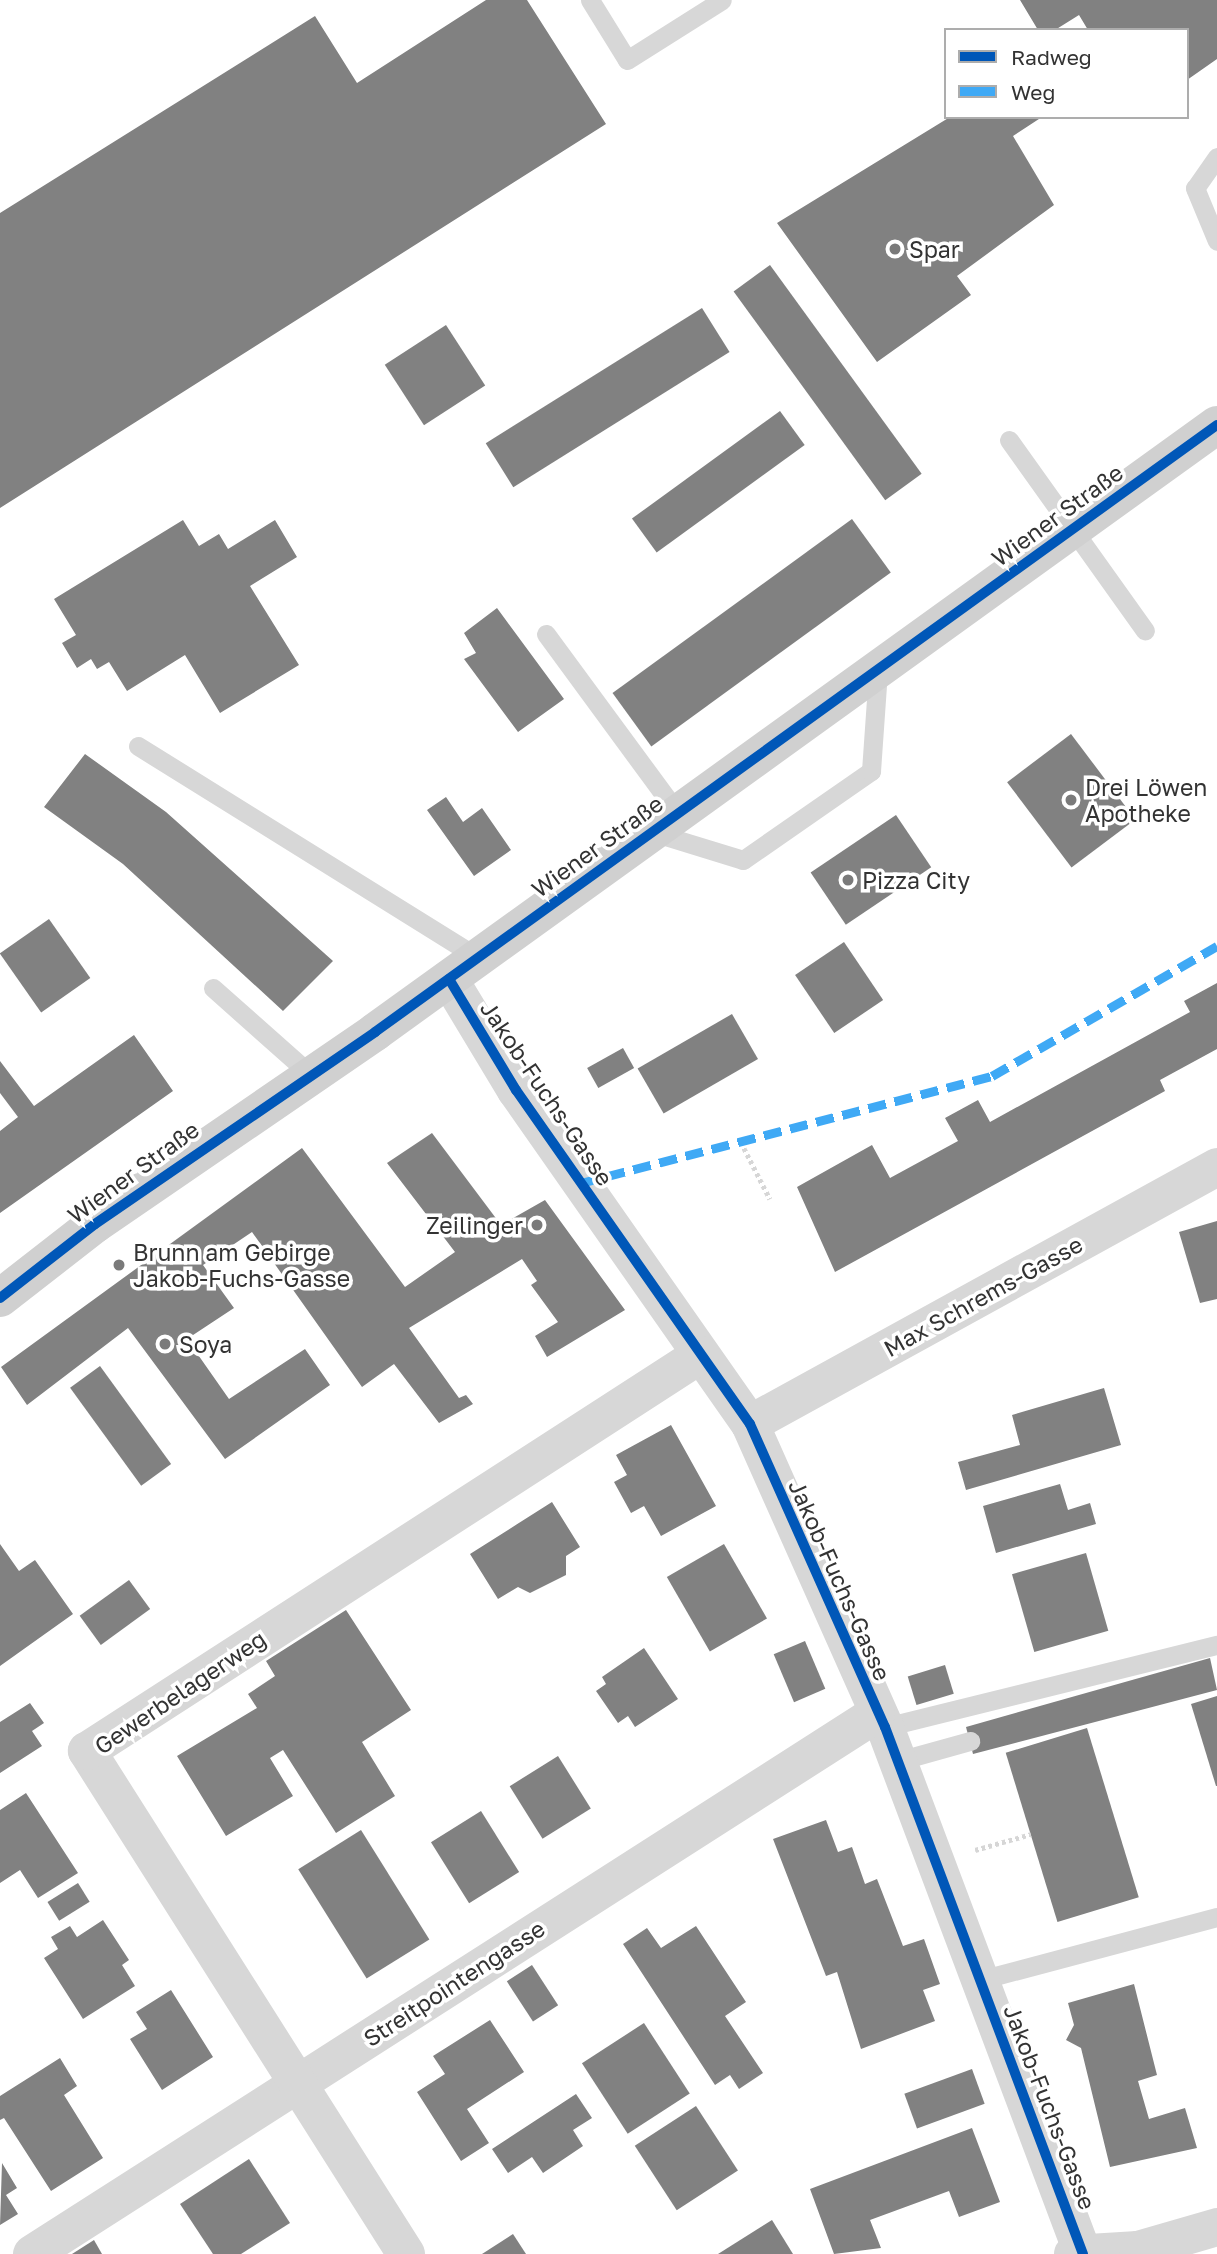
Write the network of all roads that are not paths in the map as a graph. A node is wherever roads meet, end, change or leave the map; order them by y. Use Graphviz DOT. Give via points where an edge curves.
graph roads {
  1 [pos="590,0"];
  2 [pos="722,0"];
  3 [pos="1217,157"];
  4 [pos="1217,241"];
  5 [pos="1217,425"];
  6 [pos="1009,440"];
  7 [pos="1072,530"];
  8 [pos="1145,631"];
  9 [pos="546,634"];
  10 [pos="878,670"];
  11 [pos="138,746"];
  12 [pos="665,823"];
  13 [pos="464,969"];
  14 [pos="213,988"];
  15 [pos="312,1076"];
  16 [pos="1217,1167"];
  17 [pos="0,1298"];
  18 [pos="700,1355"];
  19 [pos="750,1424"];
  20 [pos="1217,1645"];
  21 [pos="886,1734"];
  22 [pos="970,1741"];
  23 [pos="1217,1917"];
  24 [pos="980,1980"];
  25 [pos="299,2082"];
  26 [pos="1217,2227"];
  27 [pos="1079,2253"];
  28 [pos="32,2254"];
  29 [pos="406,2254"];
  1 -- 2 [label="lane" via="627,60"];
  3 -- 4 [label="lane" via="1195,188"];
  5 -- 7 [label="main road, Wiener Straße"];
  6 -- 7 [label="lane"];
  7 -- 8 [label="lane"];
  7 -- 10 [label="main road, Wiener Straße"];
  9 -- 12 [label="lane"];
  10 -- 12 [label="main road, Wiener Straße"];
  10 -- 12 [label="lane" via="871,771 743,860"];
  11 -- 13 [label="lane"];
  12 -- 13 [label="main road, Wiener Straße"];
  13 -- 15 [label="main road, Wiener Straße"];
  13 -- 18 [label="street, Jakob-Fuchs-Gasse" via="516,1090"];
  14 -- 15 [label="lane"];
  15 -- 17 [label="main road, Wiener Straße" via="94,1224"];
  16 -- 19 [label="street, Max Schrems-Gasse"];
  18 -- 19 [label="street, Jakob-Fuchs-Gasse"];
  18 -- 25 [label="street, Gewerbelagerweg" via="87,1751"];
  19 -- 21 [label="street, Jakob-Fuchs-Gasse"];
  20 -- 21 [label="lane"];
  21 -- 22 [label="lane"];
  21 -- 24 [label="street, Jakob-Fuchs-Gasse"];
  21 -- 25 [label="street, Streitpointengasse"];
  23 -- 24 [label="lane"];
  24 -- 27 [label="street, Jakob-Fuchs-Gasse"];
  25 -- 28 [label="street, Streitpointengasse"];
  25 -- 29 [label="street, Gewerbelagerweg"];
  26 -- 27 [label="street" via="1138,2250"];
}
